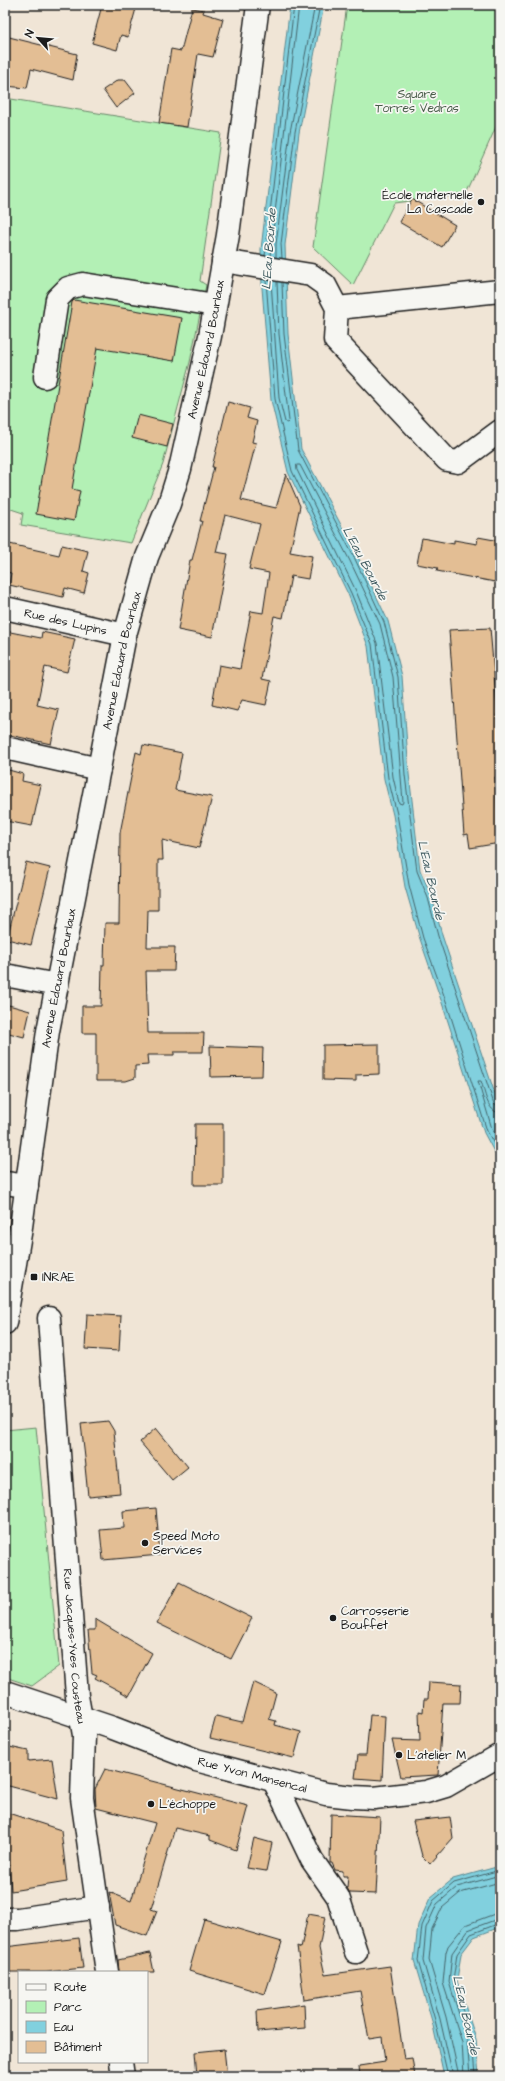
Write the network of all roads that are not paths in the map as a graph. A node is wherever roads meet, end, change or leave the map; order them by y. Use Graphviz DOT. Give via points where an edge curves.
graph roads {
  1 [pos="258,5"];
  2 [pos="223,262"];
  3 [pos="500,291"];
  4 [pos="215,305"];
  5 [pos="337,308"];
  6 [pos="46,377"];
  7 [pos="500,430"];
  8 [pos="5,608"];
  9 [pos="125,635"];
  10 [pos="5,748"];
  11 [pos="99,769"];
  12 [pos="5,975"];
  13 [pos="57,985"];
  14 [pos="5,1183"];
  15 [pos="27,1186"];
  16 [pos="49,1318"];
  17 [pos="5,1323"];
  18 [pos="5,1692"];
  19 [pos="81,1717"];
  20 [pos="500,1754"];
  21 [pos="274,1781"];
  22 [pos="98,1907"];
  23 [pos="5,1919"];
  24 [pos="356,1952"];
  25 [pos="107,1971"];
  26 [pos="121,2063"];
  27 [pos="123,2076"];
  1 -- 2 [label="street, Avenue Édouard Bourlaux"];
  2 -- 4 [label="street, Avenue Édouard Bourlaux"];
  2 -- 5 [label="street" via="311,275 324,285"];
  3 -- 5 [label="street"];
  4 -- 6 [label="street" via="83,284 68,288 57,299"];
  4 -- 9 [label="street, Avenue Édouard Bourlaux" via="180,469 147,557"];
  5 -- 7 [label="street" via="335,340 447,460 458,462"];
  8 -- 9 [label="street, Rue des Lupins"];
  9 -- 11 [label="street, Avenue Édouard Bourlaux"];
  10 -- 11 [label="street"];
  11 -- 13 [label="street, Avenue Édouard Bourlaux"];
  12 -- 13 [label="street"];
  13 -- 15 [label="street, Avenue Édouard Bourlaux" via="48,1031"];
  14 -- 15 [label="street"];
  15 -- 17 [label="street, Avenue Édouard Bourlaux"];
  16 -- 19 [label="street, Rue Jacques-Yves Cousteau"];
  18 -- 19 [label="street, Rue Yvon Mansencal"];
  19 -- 21 [label="street, Rue Yvon Mansencal" via="196,1760"];
  19 -- 22 [label="street, Rue Jacques-Yves Cousteau" via="84,1735 82,1798"];
  20 -- 21 [label="street, Rue Yvon Mansencal" via="446,1786 405,1796 374,1798 326,1794"];
  21 -- 24 [label="street" via="312,1860 338,1897"];
  22 -- 23 [label="street"];
  22 -- 25 [label="street, Rue Jacques-Yves Cousteau"];
  26 -- 27 [label="street"];
}
